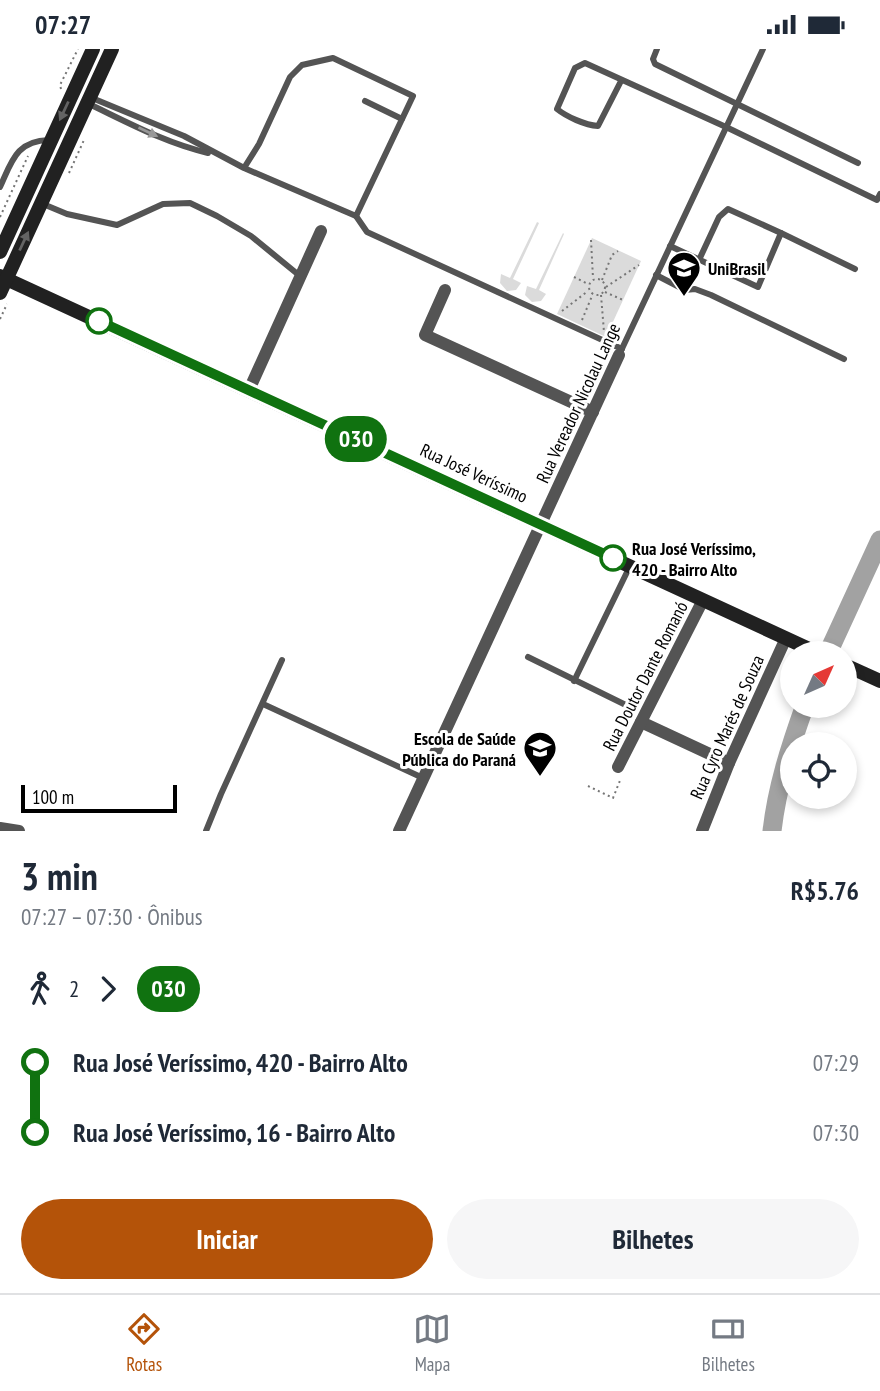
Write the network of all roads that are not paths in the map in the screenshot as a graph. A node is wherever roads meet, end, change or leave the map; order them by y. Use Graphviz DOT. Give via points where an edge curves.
graph roads {
  1 [pos="93,49"];
  2 [pos="112,49"];
  3 [pos="657,49"];
  4 [pos="763,49"];
  5 [pos="621,81"];
  6 [pos="88,100"];
  7 [pos="365,101"];
  8 [pos="737,104"];
  9 [pos="402,119"];
  10 [pos="726,127"];
  11 [pos="51,140"];
  12 [pos="217,155"];
  13 [pos="858,163"];
  14 [pos="244,168"];
  15 [pos="0,187"];
  16 [pos="880,194"];
  17 [pos="41,203"];
  18 [pos="356,216"];
  19 [pos="321,230"];
  20 [pos="781,233"];
  21 [pos="2,240"];
  22 [pos="670,246"];
  23 [pos="699,260"];
  24 [pos="855,269"];
  25 [pos="656,275"];
  26 [pos="3,277"];
  27 [pos="300,277"];
  28 [pos="445,290"];
  29 [pos="5,295"];
  30 [pos="621,352"];
  31 [pos="844,359"];
  32 [pos="249,390"];
  33 [pos="593,412"];
  34 [pos="541,525"];
  35 [pos="630,566"];
  36 [pos="703,600"];
  37 [pos="786,638"];
  38 [pos="792,641"];
  39 [pos="528,657"];
  40 [pos="282,660"];
  41 [pos="858,671"];
  42 [pos="574,681"];
  43 [pos="880,681"];
  44 [pos="262,704"];
  45 [pos="634,709"];
  46 [pos="641,722"];
  47 [pos="729,763"];
  48 [pos="621,771"];
  49 [pos="424,778"];
  50 [pos="0,828"];
  51 [pos="19,831"];
  52 [pos="206,831"];
  53 [pos="399,831"];
  54 [pos="702,831"];
  1 -- 11 [label="street, one-way"];
  2 -- 6 [label="street"];
  3 -- 8 [label="lane" via="655,64"];
  4 -- 8 [label="lane, Rua Vereador Nicolau Lange"];
  5 -- 5 [label="lane" via="598,126 557,109 580,65 586,63"];
  5 -- 10 [label="lane"];
  6 -- 12 [label="lane" via="184,136"];
  6 -- 12 [label="lane, one-way" via="181,146"];
  6 -- 17 [label="street"];
  7 -- 9 [label="lane"];
  8 -- 10 [label="lane, Rua Vereador Nicolau Lange"];
  8 -- 13 [label="lane"];
  9 -- 14 [label="lane" via="412,96 333,58 302,65 290,77"];
  9 -- 18 [label="lane"];
  10 -- 16 [label="lane" via="877,200"];
  10 -- 22 [label="lane, Rua Vereador Nicolau Lange"];
  11 -- 15 [label="lane" via="33,142 18,151"];
  11 -- 21 [label="street"];
  12 -- 14 [label="lane"];
  14 -- 18 [label="lane"];
  26 -- 17 [label="street, one-way"];
  17 -- 27 [label="lane" via="117,225 163,204 190,202 251,236"];
  18 -- 30 [label="lane" via="367,232"];
  19 -- 27 [label="street"];
  20 -- 23 [label="lane" via="728,209 719,217"];
  20 -- 23 [label="lane" via="758,287"];
  20 -- 24 [label="lane"];
  22 -- 23 [label="lane"];
  22 -- 25 [label="lane, Rua Vereador Nicolau Lange"];
  25 -- 30 [label="lane, Rua Vereador Nicolau Lange"];
  25 -- 31 [label="lane" via="685,290 711,295"];
  26 -- 29 [label="street"];
  26 -- 32 [label="street, Rua José Veríssimo"];
  27 -- 32 [label="street"];
  28 -- 33 [label="street" via="425,335"];
  30 -- 33 [label="street, Rua Vereador Nicolau Lange"];
  32 -- 34 [label="street, Rua José Veríssimo"];
  33 -- 34 [label="street, Rua Vereador Nicolau Lange"];
  34 -- 35 [label="street, Rua José Veríssimo"];
  34 -- 49 [label="street, Rua Vereador Nicolau Lange"];
  35 -- 36 [label="street, Rua José Veríssimo"];
  35 -- 42 [label="lane"];
  36 -- 37 [label="street, Rua José Veríssimo"];
  36 -- 46 [label="street, Rua Doutor Dante Romanó"];
  37 -- 38 [label="street, Rua José Veríssimo"];
  37 -- 47 [label="street, Rua Cyro Marés de Souza"];
  39 -- 42 [label="lane"];
  40 -- 44 [label="lane"];
  41 -- 43 [label="street"];
  42 -- 45 [label="lane"];
  44 -- 49 [label="lane"];
  44 -- 52 [label="lane"];
  46 -- 47 [label="street"];
  46 -- 48 [label="street, Rua Doutor Dante Romanó"];
  47 -- 54 [label="street, Rua Cyro Marés de Souza"];
  49 -- 53 [label="street, Rua Vereador Nicolau Lange"];
  50 -- 51 [label="street"];
}
